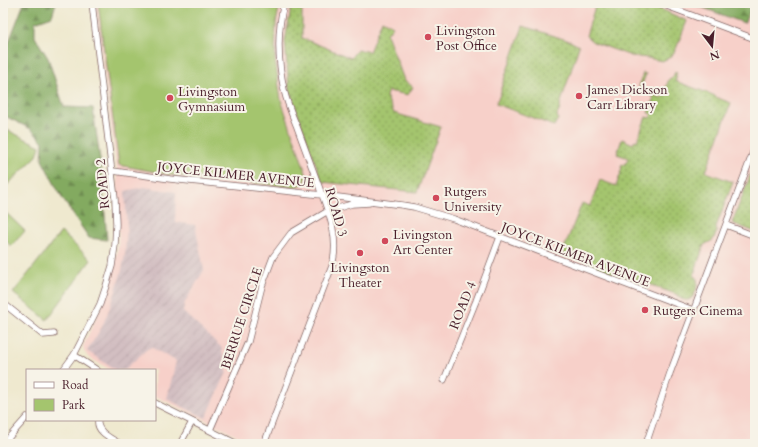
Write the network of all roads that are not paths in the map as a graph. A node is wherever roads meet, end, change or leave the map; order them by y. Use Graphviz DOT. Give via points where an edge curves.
graph roads {
  1 [pos="92,3"];
  2 [pos="284,3"];
  3 [pos="659,3"];
  4 [pos="743,34"];
  5 [pos="755,35"];
  6 [pos="755,39"];
  7 [pos="755,147"];
  8 [pos="752,162"];
  9 [pos="113,171"];
  10 [pos="322,195"];
  11 [pos="380,202"];
  12 [pos="328,211"];
  13 [pos="726,225"];
  14 [pos="755,236"];
  15 [pos="500,237"];
  16 [pos="3,303"];
  17 [pos="693,310"];
  18 [pos="54,334"];
  19 [pos="74,355"];
  20 [pos="64,369"];
  21 [pos="95,369"];
  22 [pos="444,380"];
  23 [pos="156,404"];
  24 [pos="26,418"];
  25 [pos="98,421"];
  26 [pos="192,422"];
  27 [pos="210,430"];
  28 [pos="3,444"];
  29 [pos="120,444"];
  30 [pos="180,444"];
  31 [pos="237,444"];
  32 [pos="264,444"];
  33 [pos="646,444"];
  1 -- 9 [label="street, ROAD 2"];
  2 -- 10 [label="street, ROAD 3" via="279,45 284,91"];
  3 -- 4 [label="street"];
  4 -- 5 [label="street"];
  4 -- 6 [label="street"];
  7 -- 8 [label="street"];
  8 -- 13 [label="street"];
  9 -- 10 [label="street, JOYCE KILMER AVENUE"];
  9 -- 19 [label="street, ROAD 2" via="116,224 112,266 100,304"];
  10 -- 11 [label="street, JOYCE KILMER AVENUE"];
  10 -- 12 [label="street, ROAD 3"];
  11 -- 12 [label="street, JOYCE KILMER AVENUE" via="352,204"];
  11 -- 15 [label="street, JOYCE KILMER AVENUE" via="428,211"];
  12 -- 27 [label="street, BERRUE CIRCLE" via="291,233 273,257 262,286 248,342"];
  12 -- 32 [label="street, ROAD 3" via="334,233 335,255 332,266"];
  13 -- 14 [label="street"];
  13 -- 17 [label="street"];
  15 -- 17 [label="street, JOYCE KILMER AVENUE"];
  15 -- 22 [label="street, ROAD 4"];
  16 -- 18 [label="street" via="43,335"];
  17 -- 33 [label="street"];
  19 -- 20 [label="street, ROAD 2"];
  19 -- 21 [label="street"];
  23 -- 26 [label="street"];
  24 -- 28 [label="street"];
  25 -- 29 [label="street" via="100,430"];
  26 -- 27 [label="street"];
  26 -- 30 [label="street"];
  27 -- 31 [label="street"];
}
